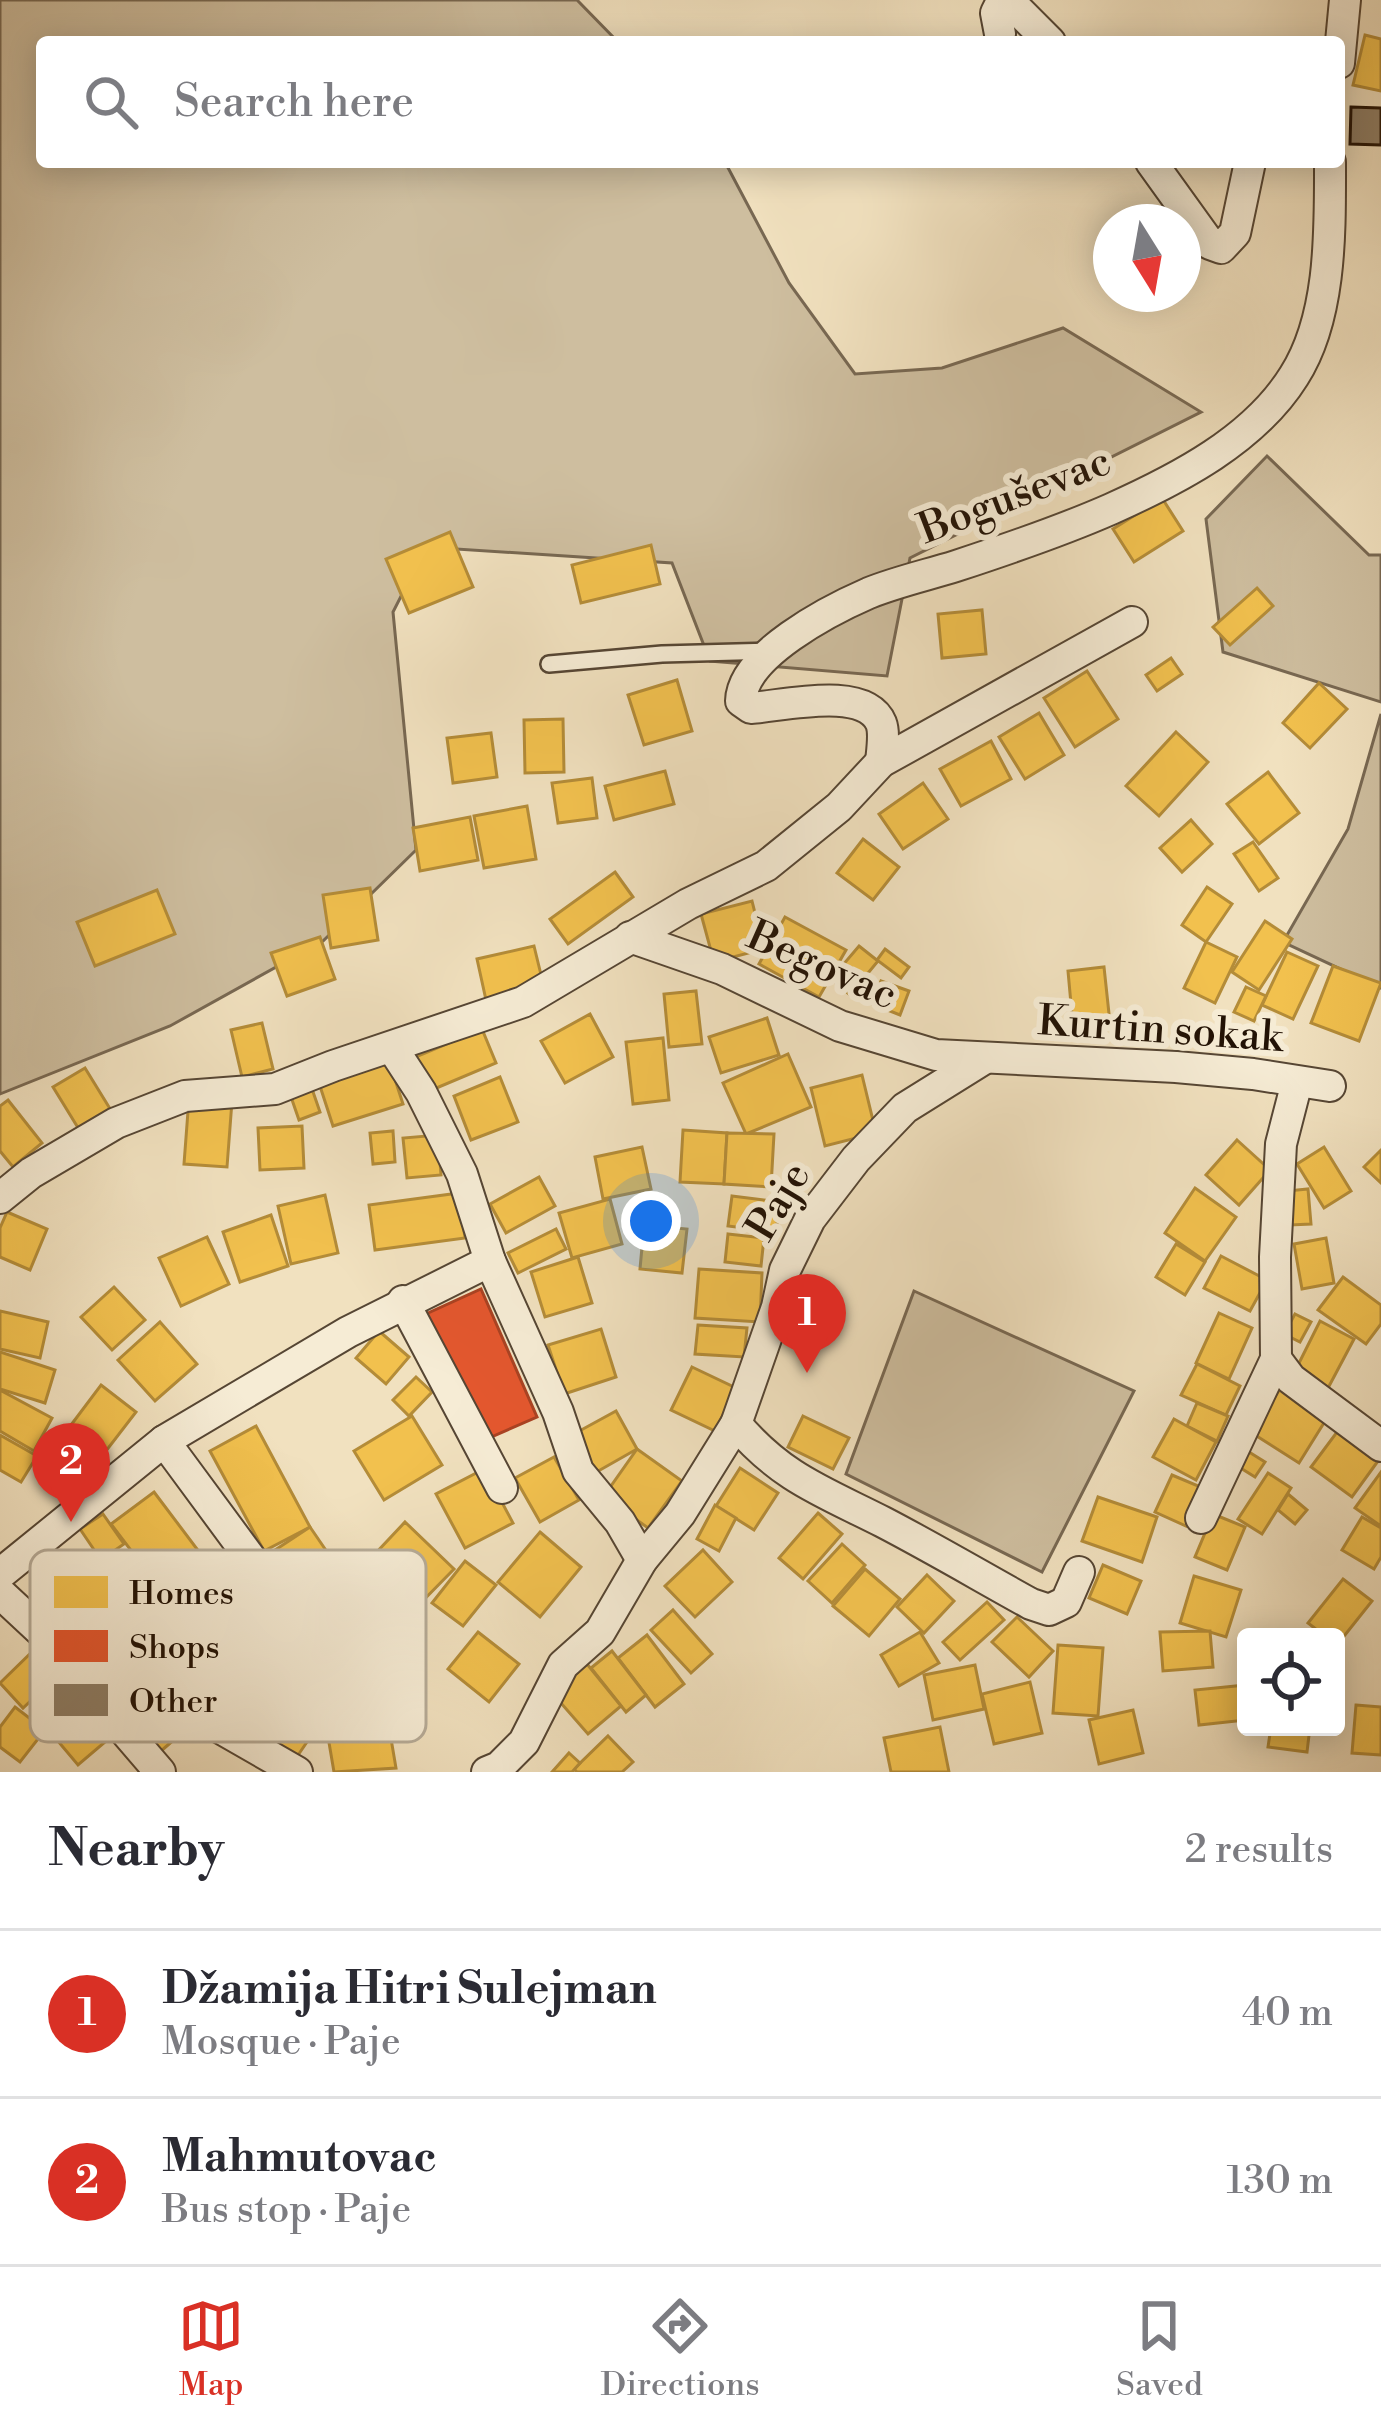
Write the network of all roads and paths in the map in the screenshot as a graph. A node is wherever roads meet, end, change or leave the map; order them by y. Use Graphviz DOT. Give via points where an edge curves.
graph roads {
  1 [pos="1345,0"];
  2 [pos="1000,34"];
  3 [pos="1044,36"];
  4 [pos="1342,36"];
  5 [pos="1154,168"];
  6 [pos="1249,168"];
  7 [pos="1330,168"];
  8 [pos="1132,622"];
  9 [pos="772,651"];
  10 [pos="549,664"];
  11 [pos="881,762"];
  12 [pos="630,937"];
  13 [pos="393,1048"];
  14 [pos="982,1060"];
  15 [pos="1297,1082"];
  16 [pos="1330,1086"];
  17 [pos="0,1198"];
  18 [pos="490,1261"];
  19 [pos="403,1301"];
  20 [pos="1276,1359"];
  21 [pos="736,1424"];
  22 [pos="164,1441"];
  23 [pos="1381,1447"];
  24 [pos="502,1488"];
  25 [pos="1201,1518"];
  26 [pos="244,1550"];
  27 [pos="642,1560"];
  28 [pos="1079,1572"];
  29 [pos="0,1574"];
  30 [pos="0,1593"];
  31 [pos="30,1620"];
  32 [pos="120,1742"];
  33 [pos="134,1742"];
  34 [pos="245,1742"];
  35 [pos="524,1742"];
  36 [pos="129,1772"];
  37 [pos="160,1772"];
  38 [pos="297,1772"];
  39 [pos="487,1772"];
  40 [pos="512,1772"];
  1 -- 4 [label="street"];
  2 -- 3 [label="street" via="996,13 1010,2"];
  5 -- 6 [label="street" via="1220,248 1235,232"];
  7 -- 9 [label="street, Boguševac" via="1323,302 1295,375 1248,430 1110,509 870,593"];
  8 -- 11 [label="street"];
  9 -- 10 [label="lane"];
  9 -- 11 [label="street, Boguševac" via="749,675 741,701 752,708 856,703 882,724"];
  11 -- 12 [label="street" via="766,866"];
  12 -- 13 [label="street" via="523,1002"];
  12 -- 14 [label="street, Begovac" via="684,952 882,1041"];
  13 -- 17 [label="street" via="275,1089 167,1103 116,1123"];
  13 -- 18 [label="street" via="462,1174"];
  14 -- 15 [label="street, Kurtin sokak" via="1176,1067"];
  14 -- 21 [label="street, Paje" via="905,1108 810,1220 785,1270"];
  15 -- 16 [label="street, Kurtin sokak"];
  15 -- 20 [label="street" via="1281,1144"];
  18 -- 19 [label="street"];
  18 -- 27 [label="street" via="578,1472"];
  19 -- 22 [label="street"];
  19 -- 24 [label="street"];
  20 -- 23 [label="street"];
  20 -- 25 [label="street"];
  21 -- 27 [label="street, Paje"];
  21 -- 28 [label="street" via="796,1480 1031,1604 1048,1610 1066,1602"];
  22 -- 26 [label="street"];
  22 -- 29 [label="street"];
  27 -- 35 [label="street, Paje" via="600,1632 563,1665"];
  30 -- 31 [label="street"];
  32 -- 36 [label="street"];
  33 -- 37 [label="street"];
  34 -- 38 [label="street"];
  35 -- 39 [label="street, Paje"];
  35 -- 40 [label="street"];
}
